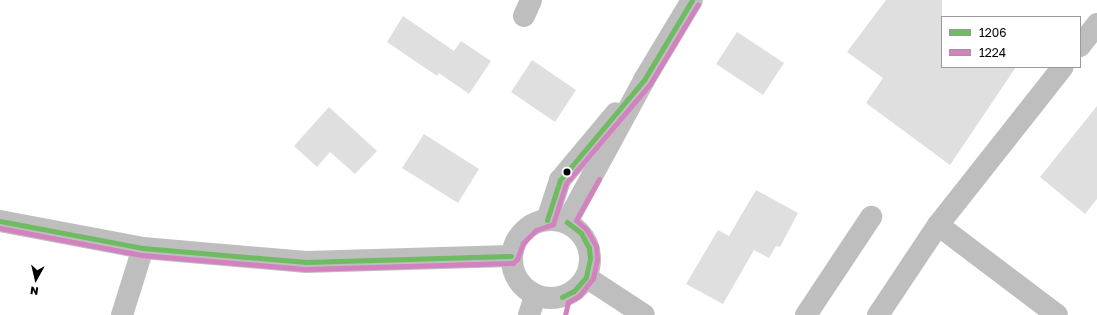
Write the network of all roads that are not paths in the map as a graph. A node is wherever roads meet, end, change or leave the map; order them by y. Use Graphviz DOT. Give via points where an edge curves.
graph roads {
  1 [pos="692,0"];
  2 [pos="1097,24"];
  3 [pos="1081,45"];
  4 [pos="1062,68"];
  5 [pos="871,217"];
  6 [pos="0,221"];
  7 [pos="557,221"];
  8 [pos="938,225"];
  9 [pos="143,248"];
  10 [pos="512,256"];
  11 [pos="586,277"];
  12 [pos="532,305"];
  13 [pos="560,306"];
  14 [pos="122,315"];
  15 [pos="644,315"];
  16 [pos="806,315"];
  17 [pos="878,315"];
  18 [pos="1057,315"];
  1 -- 7 [label="street"];
  2 -- 3 [label="street"];
  4 -- 8 [label="street"];
  5 -- 16 [label="street"];
  6 -- 9 [label="street"];
  7 -- 10 [label="street" via="532,224 517,239"];
  7 -- 11 [label="street" via="581,233 589,248 590,258"];
  8 -- 17 [label="street"];
  8 -- 18 [label="street"];
  9 -- 10 [label="street" via="306,262"];
  9 -- 14 [label="street"];
  10 -- 12 [label="street" via="515,274"];
  11 -- 13 [label="street"];
  11 -- 15 [label="street"];
  12 -- 13 [label="street" via="552,298"];
}
